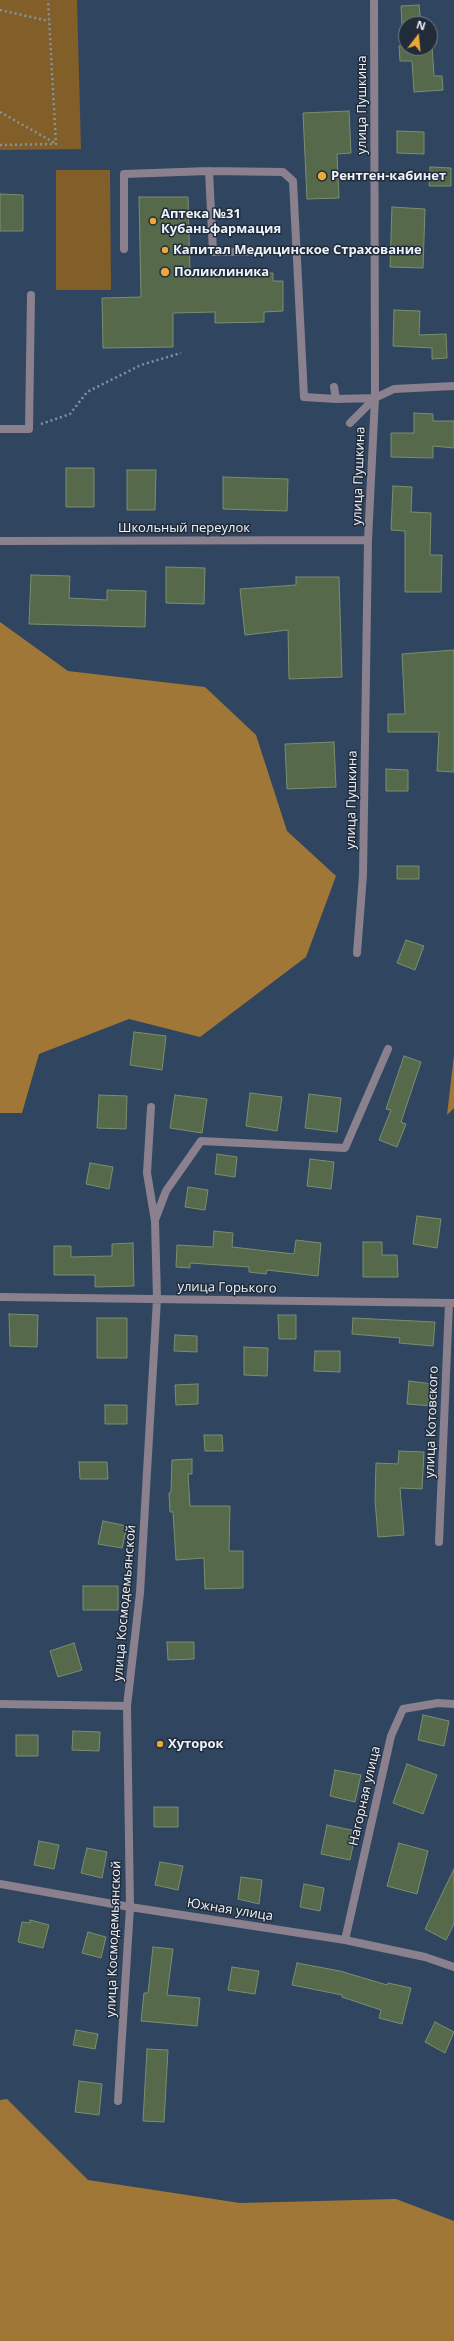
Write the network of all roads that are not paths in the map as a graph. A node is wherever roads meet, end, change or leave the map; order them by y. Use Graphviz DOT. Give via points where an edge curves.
graph roads {
  1 [pos="374,0"];
  2 [pos="209,171"];
  3 [pos="124,249"];
  4 [pos="297,251"];
  5 [pos="31,295"];
  6 [pos="454,386"];
  7 [pos="334,387"];
  8 [pos="375,398"];
  9 [pos="336,399"];
  10 [pos="350,423"];
  11 [pos="0,429"];
  12 [pos="368,540"];
  13 [pos="0,541"];
  14 [pos="357,953"];
  15 [pos="388,1049"];
  16 [pos="151,1107"];
  17 [pos="155,1221"];
  18 [pos="0,1297"];
  19 [pos="157,1299"];
  20 [pos="451,1303"];
  21 [pos="439,1542"];
  22 [pos="0,1704"];
  23 [pos="454,1704"];
  24 [pos="127,1706"];
  25 [pos="0,1884"];
  26 [pos="130,1908"];
  27 [pos="345,1940"];
  28 [pos="454,1967"];
  29 [pos="118,2102"];
  1 -- 8 [label="street, улица Пушкина"];
  2 -- 3 [label="street" via="124,174"];
  2 -- 4 [label="street" via="283,172 293,181"];
  2 -- 4 [label="street" via="213,252"];
  4 -- 9 [label="street" via="304,397"];
  5 -- 11 [label="street" via="29,428"];
  6 -- 8 [label="street" via="394,389"];
  7 -- 9 [label="street"];
  8 -- 9 [label="street"];
  8 -- 10 [label="street"];
  8 -- 12 [label="street, улица Пушкина"];
  12 -- 13 [label="street, Школьный переулок"];
  12 -- 14 [label="street, улица Пушкина" via="363,875"];
  15 -- 17 [label="street" via="345,1148 201,1141 166,1191"];
  16 -- 17 [label="street, улица Космодемьянской" via="146,1173"];
  17 -- 19 [label="street, улица Космодемьянской"];
  18 -- 19 [label="street, улица Горького"];
  19 -- 20 [label="street, улица Горького"];
  19 -- 24 [label="street, улица Космодемьянской" via="140,1593"];
  20 -- 21 [label="street, улица Котовского"];
  22 -- 24 [label="street"];
  23 -- 27 [label="street, Нагорная улица" via="438,1703 403,1708 391,1736"];
  24 -- 26 [label="street, улица Космодемьянской"];
  25 -- 26 [label="street, Южная улица"];
  26 -- 27 [label="street, Южная улица"];
  26 -- 29 [label="street, улица Космодемьянской"];
  27 -- 28 [label="street, Южная улица" via="425,1957"];
}
